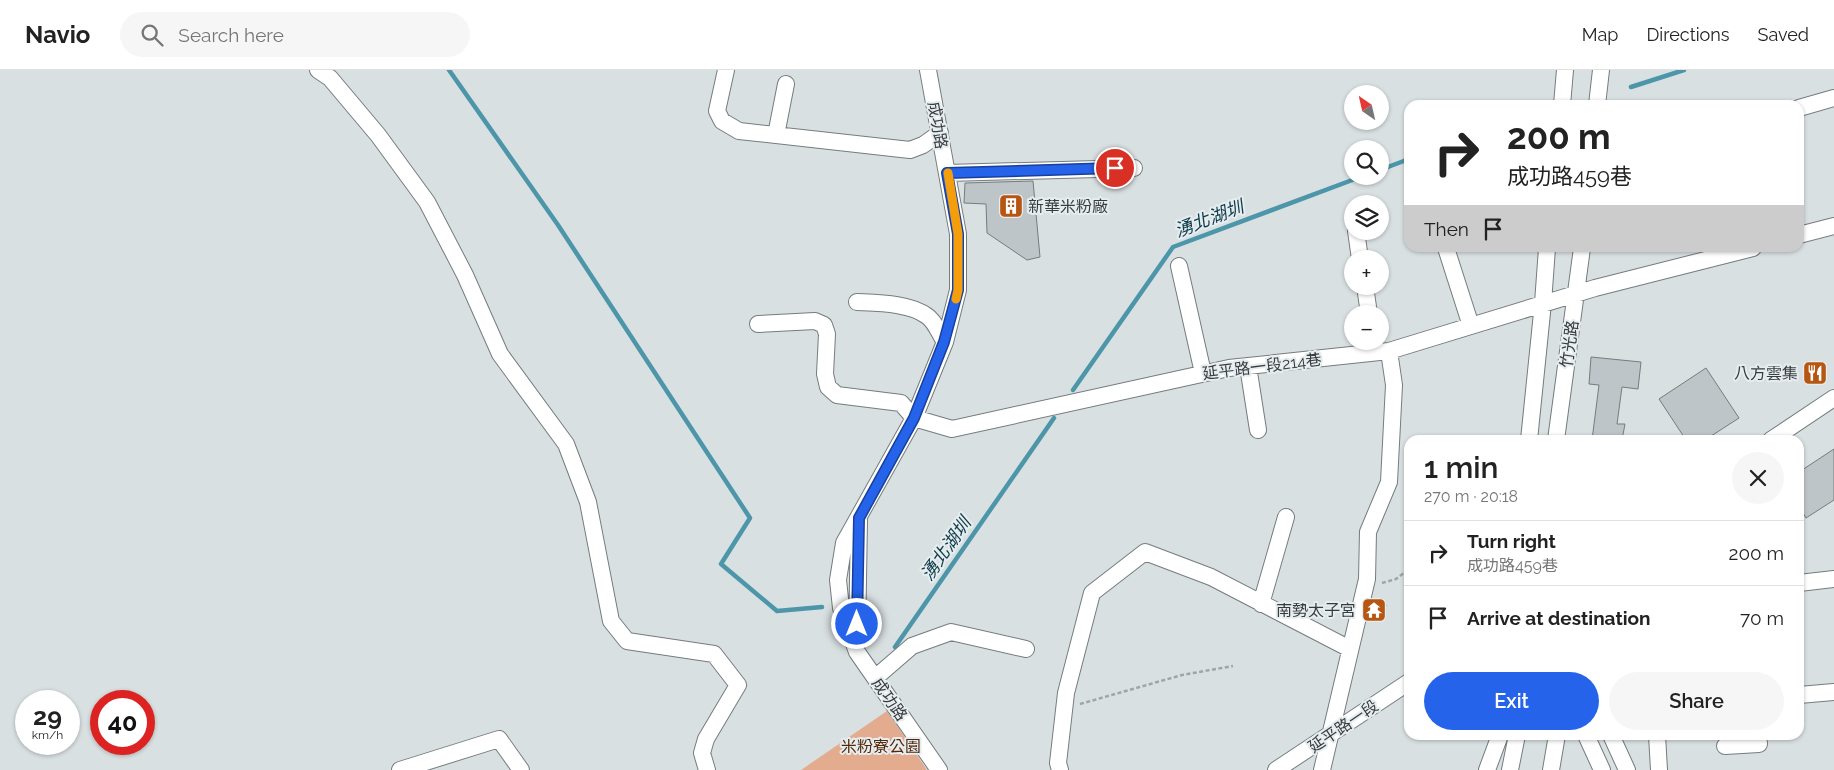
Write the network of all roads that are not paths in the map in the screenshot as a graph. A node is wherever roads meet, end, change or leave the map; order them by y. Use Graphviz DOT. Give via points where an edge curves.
graph roads {
  1 [pos="318,70"];
  2 [pos="726,70"];
  3 [pos="928,70"];
  4 [pos="1566,70"];
  5 [pos="1601,70"];
  6 [pos="786,84"];
  7 [pos="1834,98"];
  8 [pos="1563,100"];
  9 [pos="1598,100"];
  10 [pos="1804,107"];
  11 [pos="940,133"];
  12 [pos="776,135"];
  13 [pos="1134,168"];
  14 [pos="947,173"];
  15 [pos="1834,226"];
  16 [pos="1804,234"];
  17 [pos="1447,252"];
  18 [pos="1547,252"];
  19 [pos="1581,252"];
  20 [pos="1733,252"];
  21 [pos="1179,266"];
  22 [pos="1576,294"];
  23 [pos="857,302"];
  24 [pos="1543,303"];
  25 [pos="758,324"];
  26 [pos="1471,326"];
  27 [pos="944,342"];
  28 [pos="1389,346"];
  29 [pos="1365,350"];
  30 [pos="1381,350"];
  31 [pos="1248,366"];
  32 [pos="1203,373"];
  33 [pos="1834,398"];
  34 [pos="914,418"];
  35 [pos="1258,430"];
  36 [pos="1530,435"];
  37 [pos="1557,435"];
  38 [pos="1778,435"];
  39 [pos="1286,517"];
  40 [pos="1834,579"];
  41 [pos="1804,582"];
  42 [pos="1261,604"];
  43 [pos="1026,648"];
  44 [pos="1350,649"];
  45 [pos="875,678"];
  46 [pos="1404,685"];
  47 [pos="1834,692"];
  48 [pos="1804,695"];
  49 [pos="1331,733"];
  50 [pos="1498,740"];
  51 [pos="1516,740"];
  52 [pos="1556,740"];
  53 [pos="1588,740"];
  54 [pos="1613,740"];
  55 [pos="1657,740"];
  56 [pos="1759,740"];
  57 [pos="1725,746"];
  58 [pos="400,770"];
  59 [pos="520,770"];
  60 [pos="707,770"];
  61 [pos="939,770"];
  62 [pos="1060,770"];
  63 [pos="1276,770"];
  64 [pos="1322,770"];
  65 [pos="1487,770"];
  66 [pos="1510,770"];
  67 [pos="1552,770"];
  68 [pos="1602,770"];
  69 [pos="1627,770"];
  70 [pos="1659,770"];
  1 -- 60 [label="street" via="330,78 378,135 427,202 465,275 500,354 566,444 588,502 611,621 628,641 714,654 738,685 706,739 702,753"];
  2 -- 12 [label="street" via="717,111 722,122 739,131"];
  3 -- 11 [label="street, 成功路"];
  4 -- 8 [label="street"];
  5 -- 9 [label="street"];
  6 -- 12 [label="street"];
  7 -- 10 [label="street"];
  11 -- 12 [label="street" via="910,150"];
  11 -- 14 [label="street, 成功路"];
  13 -- 14 [label="street"];
  14 -- 27 [label="street, 成功路" via="958,234 958,290"];
  15 -- 16 [label="street"];
  17 -- 26 [label="street"];
  18 -- 24 [label="street, 竹光路"];
  19 -- 22 [label="street, 竹光路"];
  20 -- 22 [label="street, 延平路一段214巷"];
  21 -- 32 [label="street"];
  22 -- 24 [label="street, 延平路一段214巷"];
  22 -- 37 [label="street, 竹光路"];
  23 -- 27 [label="street" via="888,304 929,316"];
  24 -- 26 [label="street, 延平路一段214巷"];
  24 -- 36 [label="street, 竹光路"];
  25 -- 34 [label="street" via="815,321 824,325 828,387 837,395 901,403"];
  26 -- 28 [label="street, 延平路一段214巷"];
  27 -- 34 [label="street, 成功路"];
  29 -- 31 [label="street, 延平路一段214巷"];
  30 -- 44 [label="street" via="1394,385 1389,482 1368,532 1366,584"];
  31 -- 32 [label="street, 延平路一段214巷"];
  31 -- 35 [label="street"];
  32 -- 34 [label="street, 延平路一段214巷" via="952,429"];
  33 -- 38 [label="street"];
  34 -- 45 [label="street, 成功路" via="859,518 857,652"];
  39 -- 42 [label="street"];
  40 -- 41 [label="street"];
  42 -- 44 [label="street"];
  42 -- 62 [label="street" via="1211,577 1145,552 1092,592 1066,693 1058,763"];
  43 -- 45 [label="street" via="951,632 912,646"];
  44 -- 49 [label="street"];
  45 -- 61 [label="street, 成功路"];
  46 -- 49 [label="street, 延平路一段"];
  47 -- 48 [label="street"];
  49 -- 63 [label="street, 延平路一段"];
  49 -- 64 [label="street"];
  50 -- 65 [label="street"];
  51 -- 66 [label="street"];
  52 -- 67 [label="street"];
  53 -- 68 [label="street"];
  54 -- 69 [label="street"];
  55 -- 70 [label="street"];
  56 -- 57 [label="street" via="1759,744"];
  58 -- 59 [label="street" via="499,739"];
}
